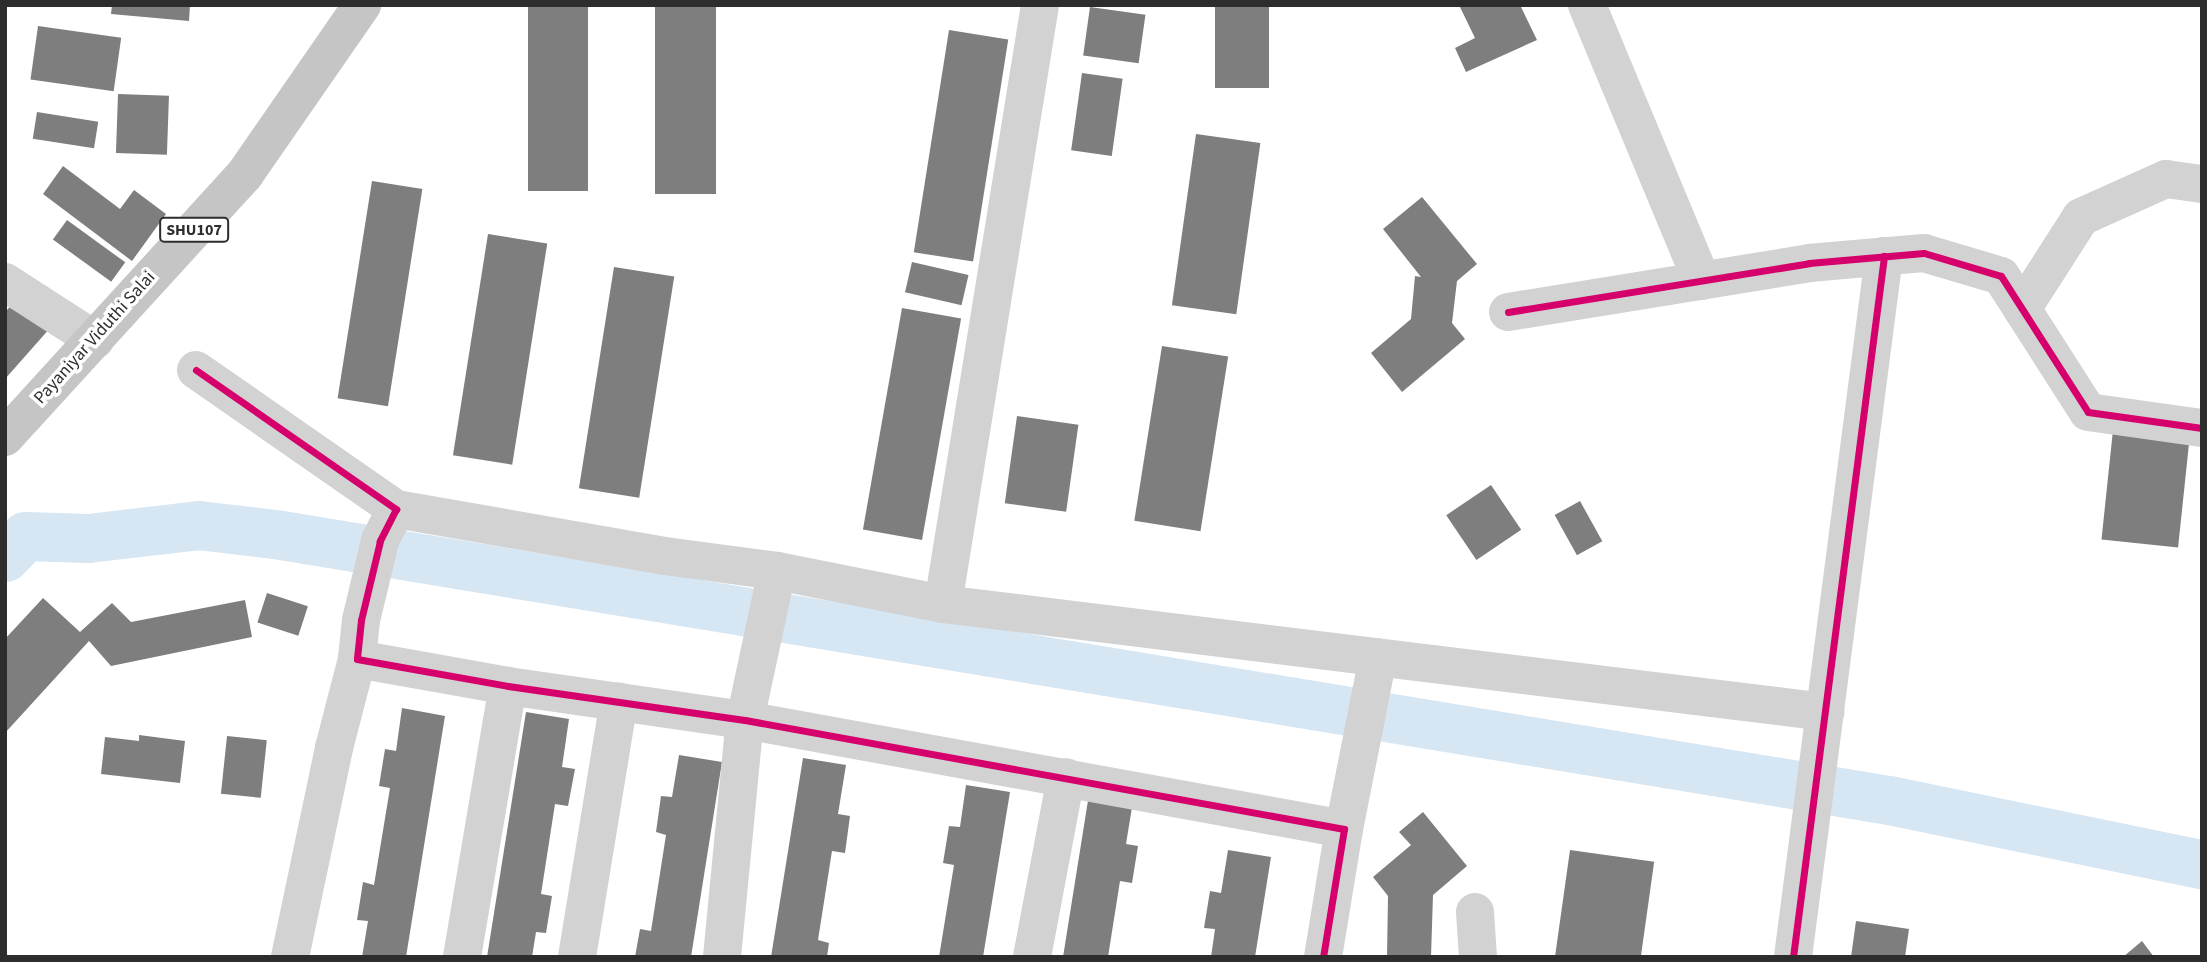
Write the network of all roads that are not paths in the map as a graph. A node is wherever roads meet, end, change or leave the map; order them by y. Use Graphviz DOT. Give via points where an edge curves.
graph roads {
  1 [pos="362,5"];
  2 [pos="1040,5"];
  3 [pos="1587,5"];
  4 [pos="2202,184"];
  5 [pos="1884,256"];
  6 [pos="1702,281"];
  7 [pos="5,282"];
  8 [pos="2022,309"];
  9 [pos="1508,312"];
  10 [pos="95,340"];
  11 [pos="196,370"];
  12 [pos="2202,428"];
  13 [pos="5,437"];
  14 [pos="388,525"];
  15 [pos="774,586"];
  16 [pos="943,604"];
  17 [pos="1378,657"];
  18 [pos="357,659"];
  19 [pos="508,686"];
  20 [pos="619,701"];
  21 [pos="748,706"];
  22 [pos="1824,730"];
  23 [pos="1066,777"];
  24 [pos="1344,829"];
  25 [pos="1475,912"];
  26 [pos="290,957"];
  27 [pos="462,957"];
  28 [pos="576,957"];
  29 [pos="722,957"];
  30 [pos="1032,957"];
  31 [pos="1323,957"];
  32 [pos="1478,957"];
  33 [pos="1793,957"];
  1 -- 10 [label="main road, Payaniyar Viduthi Salai / SHU107" via="245,174"];
  2 -- 16 [label="street"];
  3 -- 6 [label="street"];
  4 -- 8 [label="street" via="2166,179 2081,217"];
  5 -- 6 [label="street"];
  5 -- 8 [label="street" via="1924,253 2001,276"];
  5 -- 22 [label="street"];
  6 -- 9 [label="street"];
  7 -- 10 [label="street"];
  8 -- 12 [label="street" via="2088,412"];
  10 -- 13 [label="main road, Payaniyar Viduthi Salai / SHU107"];
  11 -- 14 [label="street"];
  14 -- 15 [label="street" via="665,556"];
  14 -- 18 [label="street" via="361,620"];
  15 -- 16 [label="street"];
  15 -- 21 [label="street"];
  16 -- 17 [label="street"];
  17 -- 22 [label="street"];
  17 -- 24 [label="street"];
  18 -- 19 [label="street"];
  18 -- 26 [label="street"];
  19 -- 20 [label="street"];
  19 -- 27 [label="street"];
  20 -- 21 [label="street"];
  20 -- 28 [label="street"];
  21 -- 23 [label="street"];
  21 -- 29 [label="street"];
  22 -- 33 [label="street"];
  23 -- 24 [label="street"];
  23 -- 30 [label="street"];
  24 -- 31 [label="street"];
  25 -- 32 [label="street"];
}
